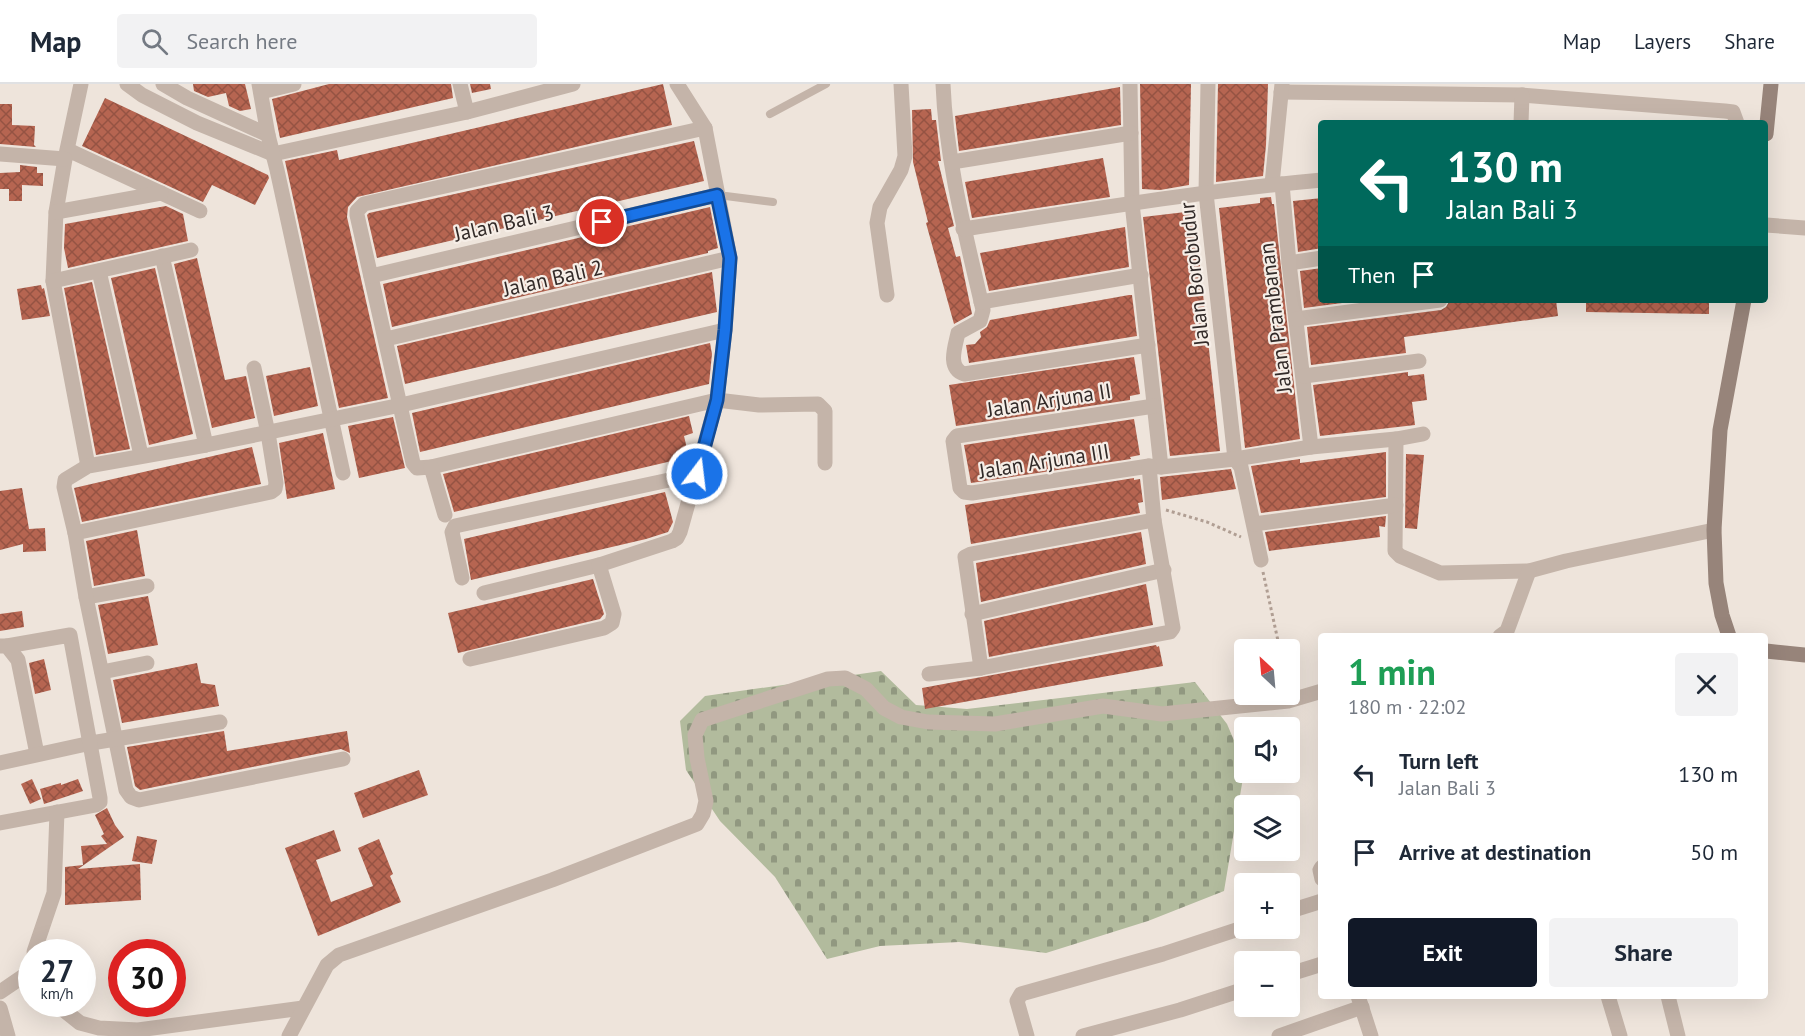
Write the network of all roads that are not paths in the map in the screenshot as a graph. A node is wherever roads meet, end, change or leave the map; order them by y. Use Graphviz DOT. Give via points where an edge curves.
graph roads {
  1 [pos="81,84"];
  2 [pos="127,84"];
  3 [pos="163,84"];
  4 [pos="294,84"];
  5 [pos="460,84"];
  6 [pos="573,84"];
  7 [pos="677,84"];
  8 [pos="826,84"];
  9 [pos="901,84"];
  10 [pos="943,84"];
  11 [pos="1130,84"];
  12 [pos="1208,84"];
  13 [pos="1771,84"];
  14 [pos="260,88"];
  15 [pos="1281,88"];
  16 [pos="1502,89"];
  17 [pos="186,91"];
  18 [pos="1522,95"];
  19 [pos="467,111"];
  20 [pos="770,114"];
  21 [pos="1521,120"];
  22 [pos="1736,120"];
  23 [pos="1767,120"];
  24 [pos="705,128"];
  25 [pos="1131,133"];
  26 [pos="268,135"];
  27 [pos="0,154"];
  28 [pos="66,154"];
  29 [pos="273,154"];
  30 [pos="952,162"];
  31 [pos="1318,180"];
  32 [pos="1277,184"];
  33 [pos="161,193"];
  34 [pos="1206,193"];
  35 [pos="717,195"];
  36 [pos="773,202"];
  37 [pos="1132,203"];
  38 [pos="200,211"];
  39 [pos="56,212"];
  40 [pos="1768,225"];
  41 [pos="1805,228"];
  42 [pos="963,229"];
  43 [pos="191,250"];
  44 [pos="162,256"];
  45 [pos="730,258"];
  46 [pos="1318,258"];
  47 [pos="1289,262"];
  48 [pos="99,270"];
  49 [pos="1142,275"];
  50 [pos="371,276"];
  51 [pos="53,281"];
  52 [pos="887,295"];
  53 [pos="981,302"];
  54 [pos="1417,303"];
  55 [pos="1743,303"];
  56 [pos="1296,319"];
  57 [pos="725,330"];
  58 [pos="386,339"];
  59 [pos="1148,345"];
  60 [pos="1419,361"];
  61 [pos="254,368"];
  62 [pos="1304,376"];
  63 [pos="717,400"];
  64 [pos="401,405"];
  65 [pos="1154,406"];
  66 [pos="333,419"];
  67 [pos="268,433"];
  68 [pos="1423,434"];
  69 [pos="1396,439"];
  70 [pos="953,441"];
  71 [pos="206,445"];
  72 [pos="1311,447"];
  73 [pos="141,455"];
  74 [pos="1235,459"];
  75 [pos="825,463"];
  76 [pos="88,466"];
  77 [pos="431,467"];
  78 [pos="1155,467"];
  79 [pos="343,473"];
  80 [pos="697,474"];
  81 [pos="1396,505"];
  82 [pos="1154,513"];
  83 [pos="446,515"];
  84 [pos="1254,524"];
  85 [pos="1714,530"];
  86 [pos="75,533"];
  87 [pos="1261,560"];
  88 [pos="599,565"];
  89 [pos="1164,570"];
  90 [pos="1528,571"];
  91 [pos="462,579"];
  92 [pos="147,586"];
  93 [pos="484,593"];
  94 [pos="86,597"];
  95 [pos="972,614"];
  96 [pos="1504,633"];
  97 [pos="1728,633"];
  98 [pos="4,646"];
  99 [pos="1768,651"];
  100 [pos="1805,655"];
  101 [pos="470,659"];
  102 [pos="147,663"];
  103 [pos="981,668"];
  104 [pos="102,672"];
  105 [pos="929,674"];
  106 [pos="1318,692"];
  107 [pos="220,722"];
  108 [pos="116,739"];
  109 [pos="91,742"];
  110 [pos="37,754"];
  111 [pos="343,759"];
  112 [pos="0,763"];
  113 [pos="57,813"];
  114 [pos="0,823"];
  115 [pos="1318,902"];
  116 [pos="1300,908"];
  117 [pos="1234,931"];
  118 [pos="38,939"];
  119 [pos="1318,965"];
  120 [pos="1300,971"];
  121 [pos="18,982"];
  122 [pos="0,992"];
  123 [pos="1234,993"];
  124 [pos="1609,999"];
  125 [pos="1669,999"];
  126 [pos="1360,1002"];
  127 [pos="0,1008"];
  128 [pos="303,1008"];
  129 [pos="71,1017"];
  130 [pos="72,1017"];
  131 [pos="8,1036"];
  132 [pos="75,1036"];
  133 [pos="289,1036"];
  134 [pos="1027,1036"];
  135 [pos="1083,1036"];
  136 [pos="1279,1036"];
  137 [pos="1371,1036"];
  138 [pos="1620,1036"];
  139 [pos="1678,1036"];
  1 -- 28 [label="street"];
  2 -- 29 [label="street" via="197,123"];
  3 -- 17 [label="street"];
  4 -- 14 [label="street"];
  5 -- 19 [label="street"];
  6 -- 19 [label="street"];
  7 -- 24 [label="street"];
  8 -- 20 [label="lane"];
  9 -- 52 [label="street" via="905,156 880,207 877,223"];
  10 -- 30 [label="street"];
  11 -- 25 [label="street"];
  12 -- 34 [label="street, Jalan Borobudur"];
  13 -- 23 [label="street"];
  14 -- 26 [label="street"];
  15 -- 16 [label="street"];
  15 -- 32 [label="street, Jalan Prambanan"];
  16 -- 18 [label="street"];
  17 -- 26 [label="street"];
  18 -- 21 [label="street"];
  18 -- 22 [label="street" via="1725,111 1733,112"];
  19 -- 29 [label="street"];
  24 -- 35 [label="street"];
  24 -- 50 [label="street" via="364,204 357,215"];
  25 -- 30 [label="street"];
  25 -- 37 [label="street"];
  26 -- 29 [label="street"];
  27 -- 28 [label="street"];
  28 -- 33 [label="street"];
  28 -- 39 [label="street"];
  29 -- 66 [label="street"];
  30 -- 42 [label="street"];
  31 -- 32 [label="street"];
  32 -- 34 [label="street"];
  32 -- 47 [label="street, Jalan Prambanan"];
  33 -- 38 [label="street"];
  33 -- 39 [label="street"];
  34 -- 37 [label="street"];
  34 -- 74 [label="street, Jalan Borobudur"];
  35 -- 36 [label="lane"];
  35 -- 45 [label="street"];
  35 -- 50 [label="street, Jalan Bali 3"];
  37 -- 42 [label="street"];
  37 -- 49 [label="street"];
  39 -- 51 [label="street"];
  40 -- 41 [label="street"];
  42 -- 53 [label="street"];
  43 -- 44 [label="street"];
  44 -- 48 [label="street"];
  44 -- 71 [label="street"];
  45 -- 57 [label="street"];
  45 -- 58 [label="street, Jalan Bali 2"];
  46 -- 47 [label="street"];
  47 -- 56 [label="street, Jalan Prambanan"];
  48 -- 51 [label="street"];
  48 -- 73 [label="street"];
  49 -- 53 [label="street"];
  49 -- 59 [label="street"];
  50 -- 58 [label="street"];
  51 -- 76 [label="street"];
  53 -- 59 [label="street" via="980,321 958,333 954,346 954,366 964,374"];
  54 -- 56 [label="street"];
  55 -- 85 [label="street" via="1720,430"];
  56 -- 62 [label="street, Jalan Prambanan"];
  57 -- 63 [label="street"];
  57 -- 64 [label="street"];
  58 -- 64 [label="street"];
  59 -- 65 [label="street"];
  60 -- 62 [label="street"];
  61 -- 67 [label="street"];
  62 -- 72 [label="street, Jalan Prambanan"];
  63 -- 75 [label="street" via="759,405 818,404 825,411"];
  63 -- 77 [label="street"];
  63 -- 80 [label="street"];
  64 -- 66 [label="street"];
  64 -- 77 [label="street" via="413,463 417,468"];
  65 -- 70 [label="street, Jalan Arjuna II" via="963,434"];
  65 -- 78 [label="street"];
  66 -- 67 [label="street"];
  66 -- 79 [label="street"];
  67 -- 71 [label="street"];
  67 -- 86 [label="street" via="276,483 271,492"];
  68 -- 69 [label="street"];
  69 -- 72 [label="street"];
  69 -- 81 [label="street"];
  70 -- 78 [label="street, Jalan Arjuna III" via="963,492"];
  71 -- 73 [label="street"];
  72 -- 74 [label="street"];
  73 -- 76 [label="street"];
  74 -- 78 [label="street"];
  74 -- 84 [label="street, Jalan Borobudur" via="1241,467"];
  76 -- 86 [label="street" via="63,483"];
  77 -- 83 [label="street"];
  78 -- 82 [label="street"];
  80 -- 88 [label="street" via="677,538"];
  80 -- 91 [label="street" via="455,526 452,532"];
  81 -- 84 [label="street"];
  81 -- 90 [label="street" via="1395,550 1400,556 1440,573"];
  82 -- 89 [label="street"];
  82 -- 95 [label="street" via="965,557"];
  84 -- 87 [label="street, Jalan Borobudur"];
  85 -- 90 [label="street"];
  85 -- 97 [label="street" via="1716,583"];
  86 -- 94 [label="street"];
  88 -- 93 [label="street"];
  88 -- 101 [label="street" via="614,614 612,623"];
  89 -- 95 [label="street"];
  89 -- 103 [label="street" via="1173,628 1170,632"];
  90 -- 96 [label="street"];
  92 -- 94 [label="street"];
  94 -- 104 [label="street"];
  95 -- 103 [label="street"];
  98 -- 109 [label="street" via="70,635"];
  98 -- 110 [label="street" via="18,660"];
  99 -- 100 [label="street"];
  102 -- 104 [label="street"];
  103 -- 105 [label="street"];
  104 -- 108 [label="street"];
  106 -- 128 [label="street" via="1288,701 1162,714 1103,706 995,724 901,717 845,678 811,683 702,720 695,735 706,801 698,824 339,955 327,965"];
  107 -- 108 [label="street"];
  108 -- 109 [label="street"];
  108 -- 111 [label="street" via="126,790 139,800"];
  109 -- 110 [label="street"];
  109 -- 113 [label="street" via="100,802"];
  110 -- 112 [label="street"];
  113 -- 114 [label="street"];
  113 -- 118 [label="street" via="54,893"];
  115 -- 116 [label="street"];
  117 -- 134 [label="street" via="1021,994 1017,1001"];
  119 -- 120 [label="street"];
  121 -- 122 [label="street"];
  123 -- 135 [label="street"];
  124 -- 138 [label="street"];
  125 -- 139 [label="street"];
  126 -- 136 [label="street"];
  126 -- 137 [label="street"];
  127 -- 131 [label="street"];
  128 -- 130 [label="street" via="138,1030 99,1028"];
  128 -- 133 [label="street"];
  129 -- 132 [label="street"];
}
